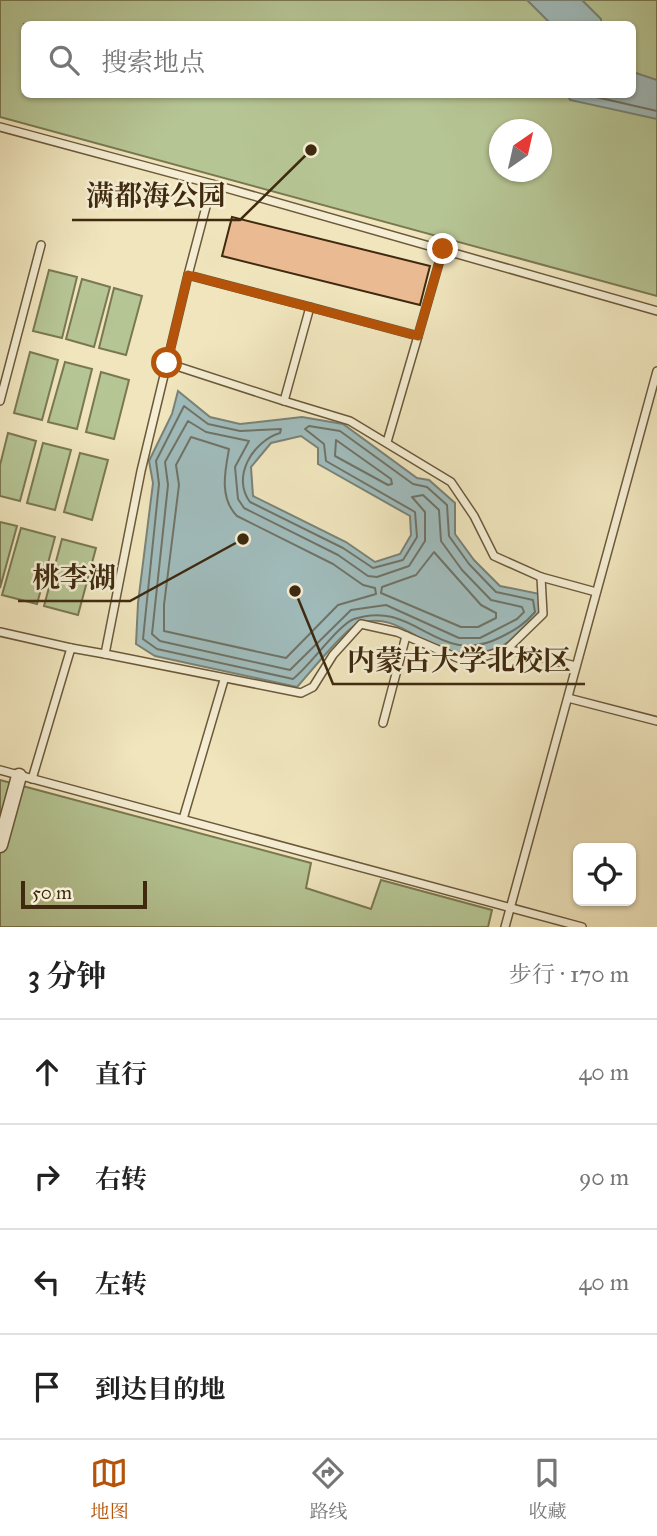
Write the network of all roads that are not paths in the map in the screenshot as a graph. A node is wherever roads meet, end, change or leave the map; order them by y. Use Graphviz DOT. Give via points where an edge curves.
graph roads {
  1 [pos="0,127"];
  2 [pos="212,184"];
  3 [pos="41,245"];
  4 [pos="443,249"];
  5 [pos="188,275"];
  6 [pos="310,307"];
  7 [pos="657,311"];
  8 [pos="418,336"];
  9 [pos="167,363"];
  10 [pos="657,371"];
  11 [pos="0,401"];
  12 [pos="284,401"];
  13 [pos="387,442"];
  14 [pos="541,577"];
  15 [pos="596,592"];
  16 [pos="0,632"];
  17 [pos="406,636"];
  18 [pos="71,648"];
  19 [pos="507,649"];
  20 [pos="105,654"];
  21 [pos="576,666"];
  22 [pos="224,680"];
  23 [pos="568,698"];
  24 [pos="657,721"];
  25 [pos="383,723"];
  26 [pos="0,771"];
  27 [pos="26,777"];
  28 [pos="183,819"];
  29 [pos="0,845"];
  30 [pos="510,907"];
  31 [pos="505,927"];
  32 [pos="582,927"];
  1 -- 2 [label="lane"];
  2 -- 4 [label="lane"];
  2 -- 5 [label="lane"];
  3 -- 11 [label="lane"];
  4 -- 7 [label="lane"];
  4 -- 8 [label="lane"];
  5 -- 6 [label="lane"];
  5 -- 9 [label="lane"];
  6 -- 8 [label="lane"];
  6 -- 12 [label="lane"];
  8 -- 13 [label="lane"];
  9 -- 12 [label="lane"];
  9 -- 20 [label="lane"];
  10 -- 15 [label="lane"];
  12 -- 13 [label="lane" via="350,421"];
  13 -- 14 [label="lane" via="451,482 494,556"];
  14 -- 15 [label="lane"];
  14 -- 19 [label="lane" via="543,614"];
  15 -- 21 [label="lane"];
  16 -- 18 [label="lane"];
  17 -- 19 [label="lane" via="460,659"];
  17 -- 22 [label="lane" via="361,624 313,687 301,693"];
  17 -- 25 [label="lane"];
  18 -- 20 [label="lane"];
  18 -- 27 [label="lane"];
  19 -- 21 [label="lane"];
  20 -- 22 [label="lane"];
  21 -- 23 [label="lane"];
  22 -- 28 [label="lane"];
  23 -- 24 [label="lane"];
  23 -- 30 [label="lane"];
  26 -- 27 [label="lane"];
  27 -- 28 [label="lane"];
  27 -- 29 [label="street"];
  28 -- 30 [label="lane"];
  30 -- 31 [label="lane"];
  30 -- 32 [label="lane"];
}
